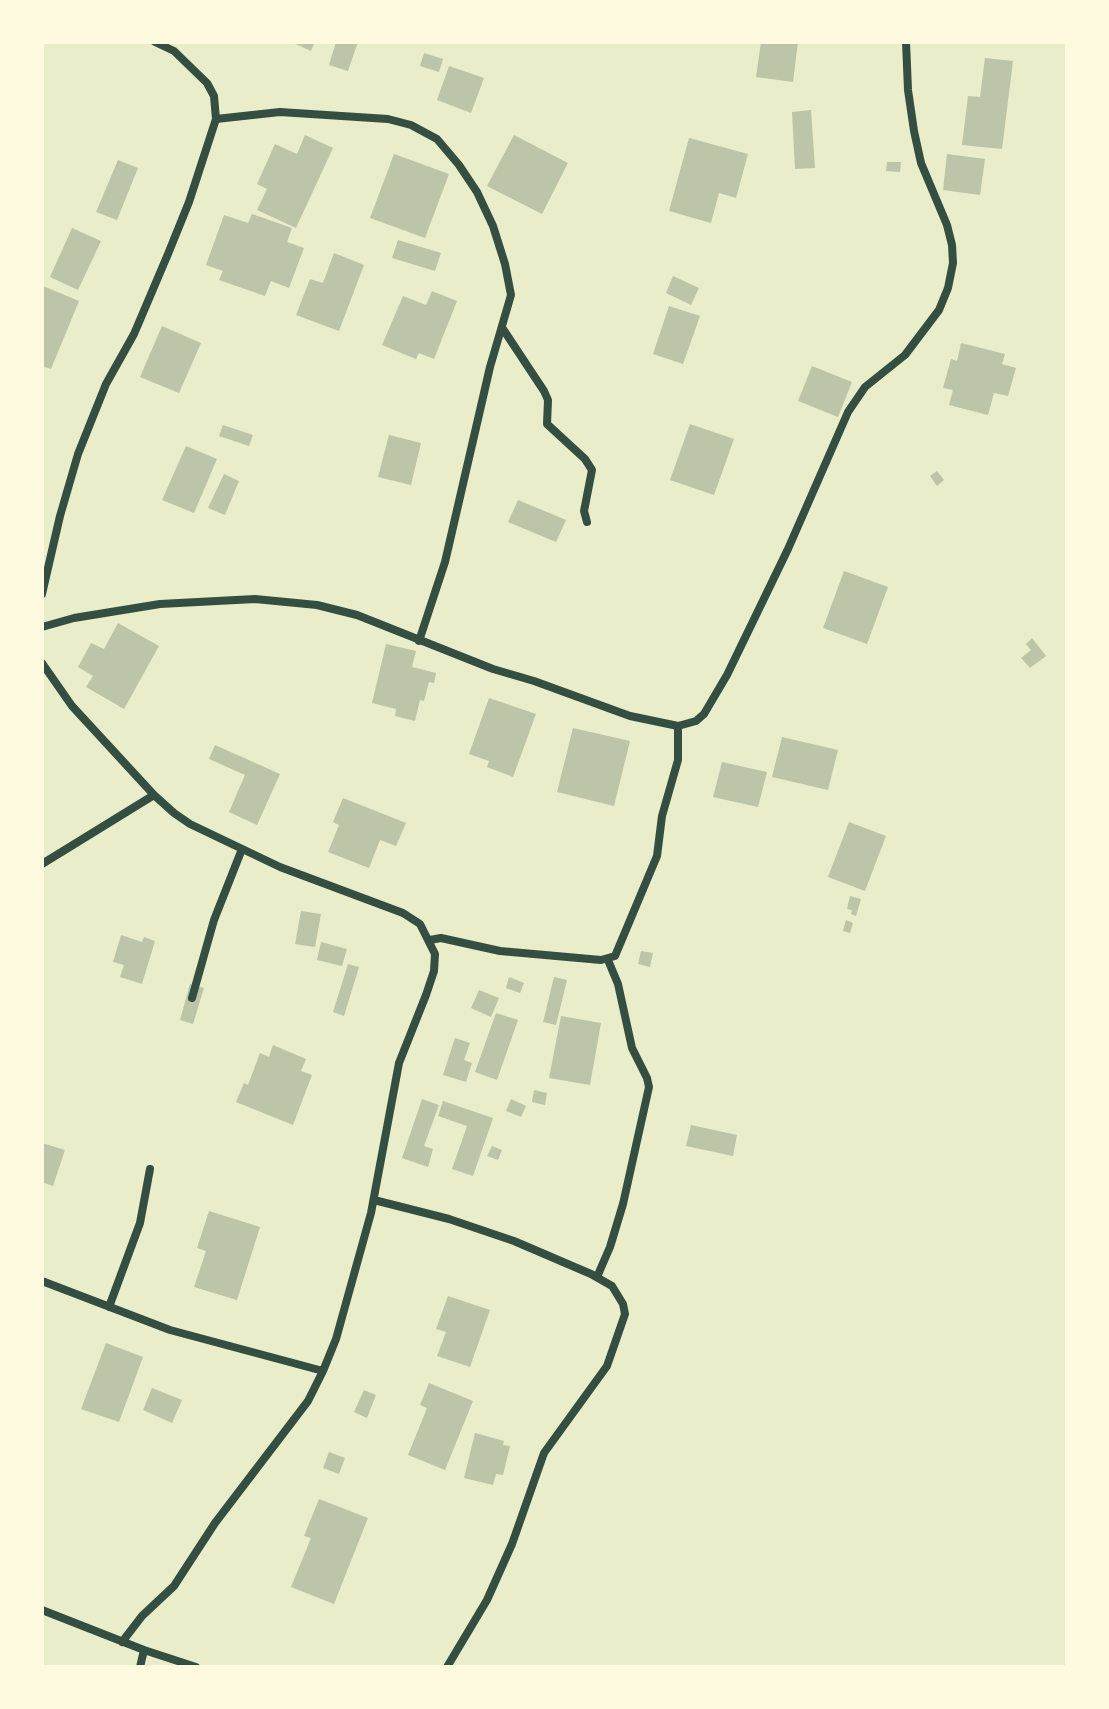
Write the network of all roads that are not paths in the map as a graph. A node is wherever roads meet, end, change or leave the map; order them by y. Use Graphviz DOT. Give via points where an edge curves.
graph roads {
  1 [pos="155,42"];
  2 [pos="906,42"];
  3 [pos="216,119"];
  4 [pos="503,329"];
  5 [pos="587,522"];
  6 [pos="42,594"];
  7 [pos="42,627"];
  8 [pos="419,641"];
  9 [pos="42,663"];
  10 [pos="678,726"];
  11 [pos="154,795"];
  12 [pos="242,849"];
  13 [pos="42,864"];
  14 [pos="430,940"];
  15 [pos="608,960"];
  16 [pos="192,998"];
  17 [pos="150,1169"];
  18 [pos="374,1200"];
  19 [pos="597,1277"];
  20 [pos="42,1281"];
  21 [pos="109,1307"];
  22 [pos="323,1371"];
  23 [pos="42,1610"];
  24 [pos="122,1642"];
  25 [pos="144,1650"];
  26 [pos="140,1667"];
  27 [pos="196,1667"];
  28 [pos="447,1667"];
  1 -- 3 [label="street" via="174,51 207,83"];
  2 -- 10 [label="street" via="921,163 952,245 948,288 939,310 905,355 865,387 848,412 727,675 704,714"];
  3 -- 4 [label="street" via="280,112 388,119 437,139 477,192 497,238 511,295"];
  3 -- 6 [label="street" via="168,254 78,454"];
  4 -- 5 [label="street" via="544,391 547,424 592,470 584,511"];
  4 -- 8 [label="street" via="445,562"];
  7 -- 8 [label="street" via="160,604 270,599 357,615"];
  8 -- 10 [label="street" via="630,716"];
  9 -- 11 [label="street" via="72,706"];
  10 -- 15 [label="street" via="678,760 657,856 619,950"];
  11 -- 12 [label="street" via="190,824"];
  11 -- 13 [label="street"];
  12 -- 14 [label="street" via="403,913 420,924"];
  12 -- 16 [label="street"];
  14 -- 15 [label="street"];
  14 -- 18 [label="street" via="434,971 399,1063"];
  15 -- 19 [label="street" via="629,1039 649,1087 623,1204"];
  17 -- 21 [label="street" via="140,1223"];
  18 -- 19 [label="street" via="449,1219"];
  18 -- 22 [label="street"];
  19 -- 28 [label="street" via="612,1286 625,1314 607,1366 544,1453 487,1600"];
  20 -- 21 [label="street"];
  21 -- 22 [label="street" via="170,1330"];
  22 -- 24 [label="street" via="308,1401 174,1586"];
  23 -- 24 [label="street"];
  24 -- 25 [label="street"];
  25 -- 26 [label="street"];
  25 -- 27 [label="street"];
}
